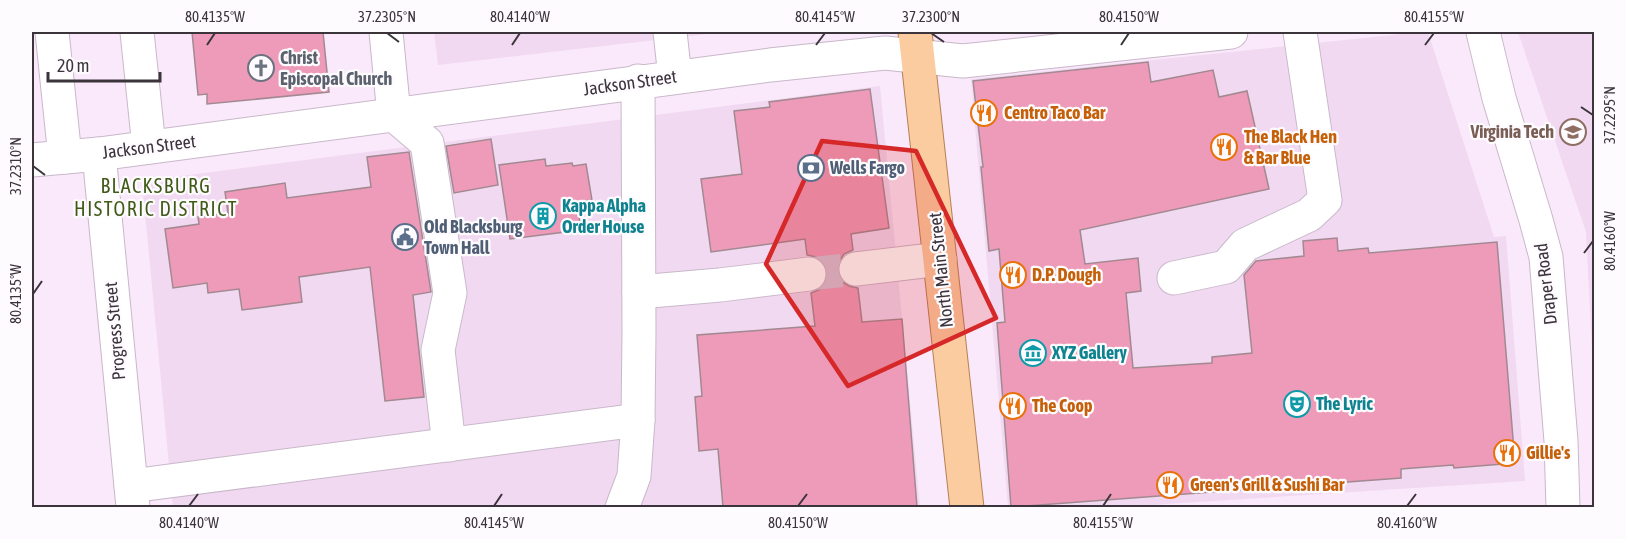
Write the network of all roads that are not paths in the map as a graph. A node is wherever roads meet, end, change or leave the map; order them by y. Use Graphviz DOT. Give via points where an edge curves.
graph roads {
  1 [pos="52,32"];
  2 [pos="137,32"];
  3 [pos="386,32"];
  4 [pos="670,32"];
  5 [pos="1231,32"];
  6 [pos="1300,32"];
  7 [pos="1483,32"];
  8 [pos="916,44"];
  9 [pos="675,77"];
  10 [pos="638,81"];
  11 [pos="394,115"];
  12 [pos="149,147"];
  13 [pos="99,154"];
  14 [pos="65,157"];
  15 [pos="32,160"];
  16 [pos="940,259"];
  17 [pos="856,269"];
  18 [pos="809,274"];
  19 [pos="1174,278"];
  20 [pos="639,292"];
  21 [pos="638,420"];
  22 [pos="449,445"];
  23 [pos="132,497"];
  24 [pos="622,507"];
  25 [pos="967,507"];
  26 [pos="1563,507"];
  1 -- 14 [label="street"];
  2 -- 12 [label="street"];
  3 -- 11 [label="street"];
  4 -- 9 [label="street"];
  5 -- 8 [label="street, Jackson Street" via="963,61"];
  6 -- 19 [label="street" via="1325,200 1309,215 1245,245 1226,267"];
  7 -- 26 [label="street, Draper Road" via="1546,257"];
  8 -- 9 [label="street, Jackson Street" via="885,53"];
  8 -- 16 [label="main road, North Main Street"];
  9 -- 10 [label="street, Jackson Street"];
  10 -- 11 [label="street, Jackson Street"];
  10 -- 20 [label="street"];
  11 -- 12 [label="street, Jackson Street"];
  11 -- 22 [label="street" via="428,143 450,293 438,350"];
  12 -- 13 [label="street, Jackson Street"];
  13 -- 14 [label="street, Jackson Street"];
  13 -- 23 [label="street, Progress Street"];
  14 -- 15 [label="street, Jackson Street"];
  16 -- 17 [label="street"];
  16 -- 25 [label="main road, North Main Street"];
  18 -- 20 [label="street"];
  20 -- 21 [label="street"];
  21 -- 22 [label="street"];
  21 -- 24 [label="street" via="634,476"];
  22 -- 23 [label="street"];
}
